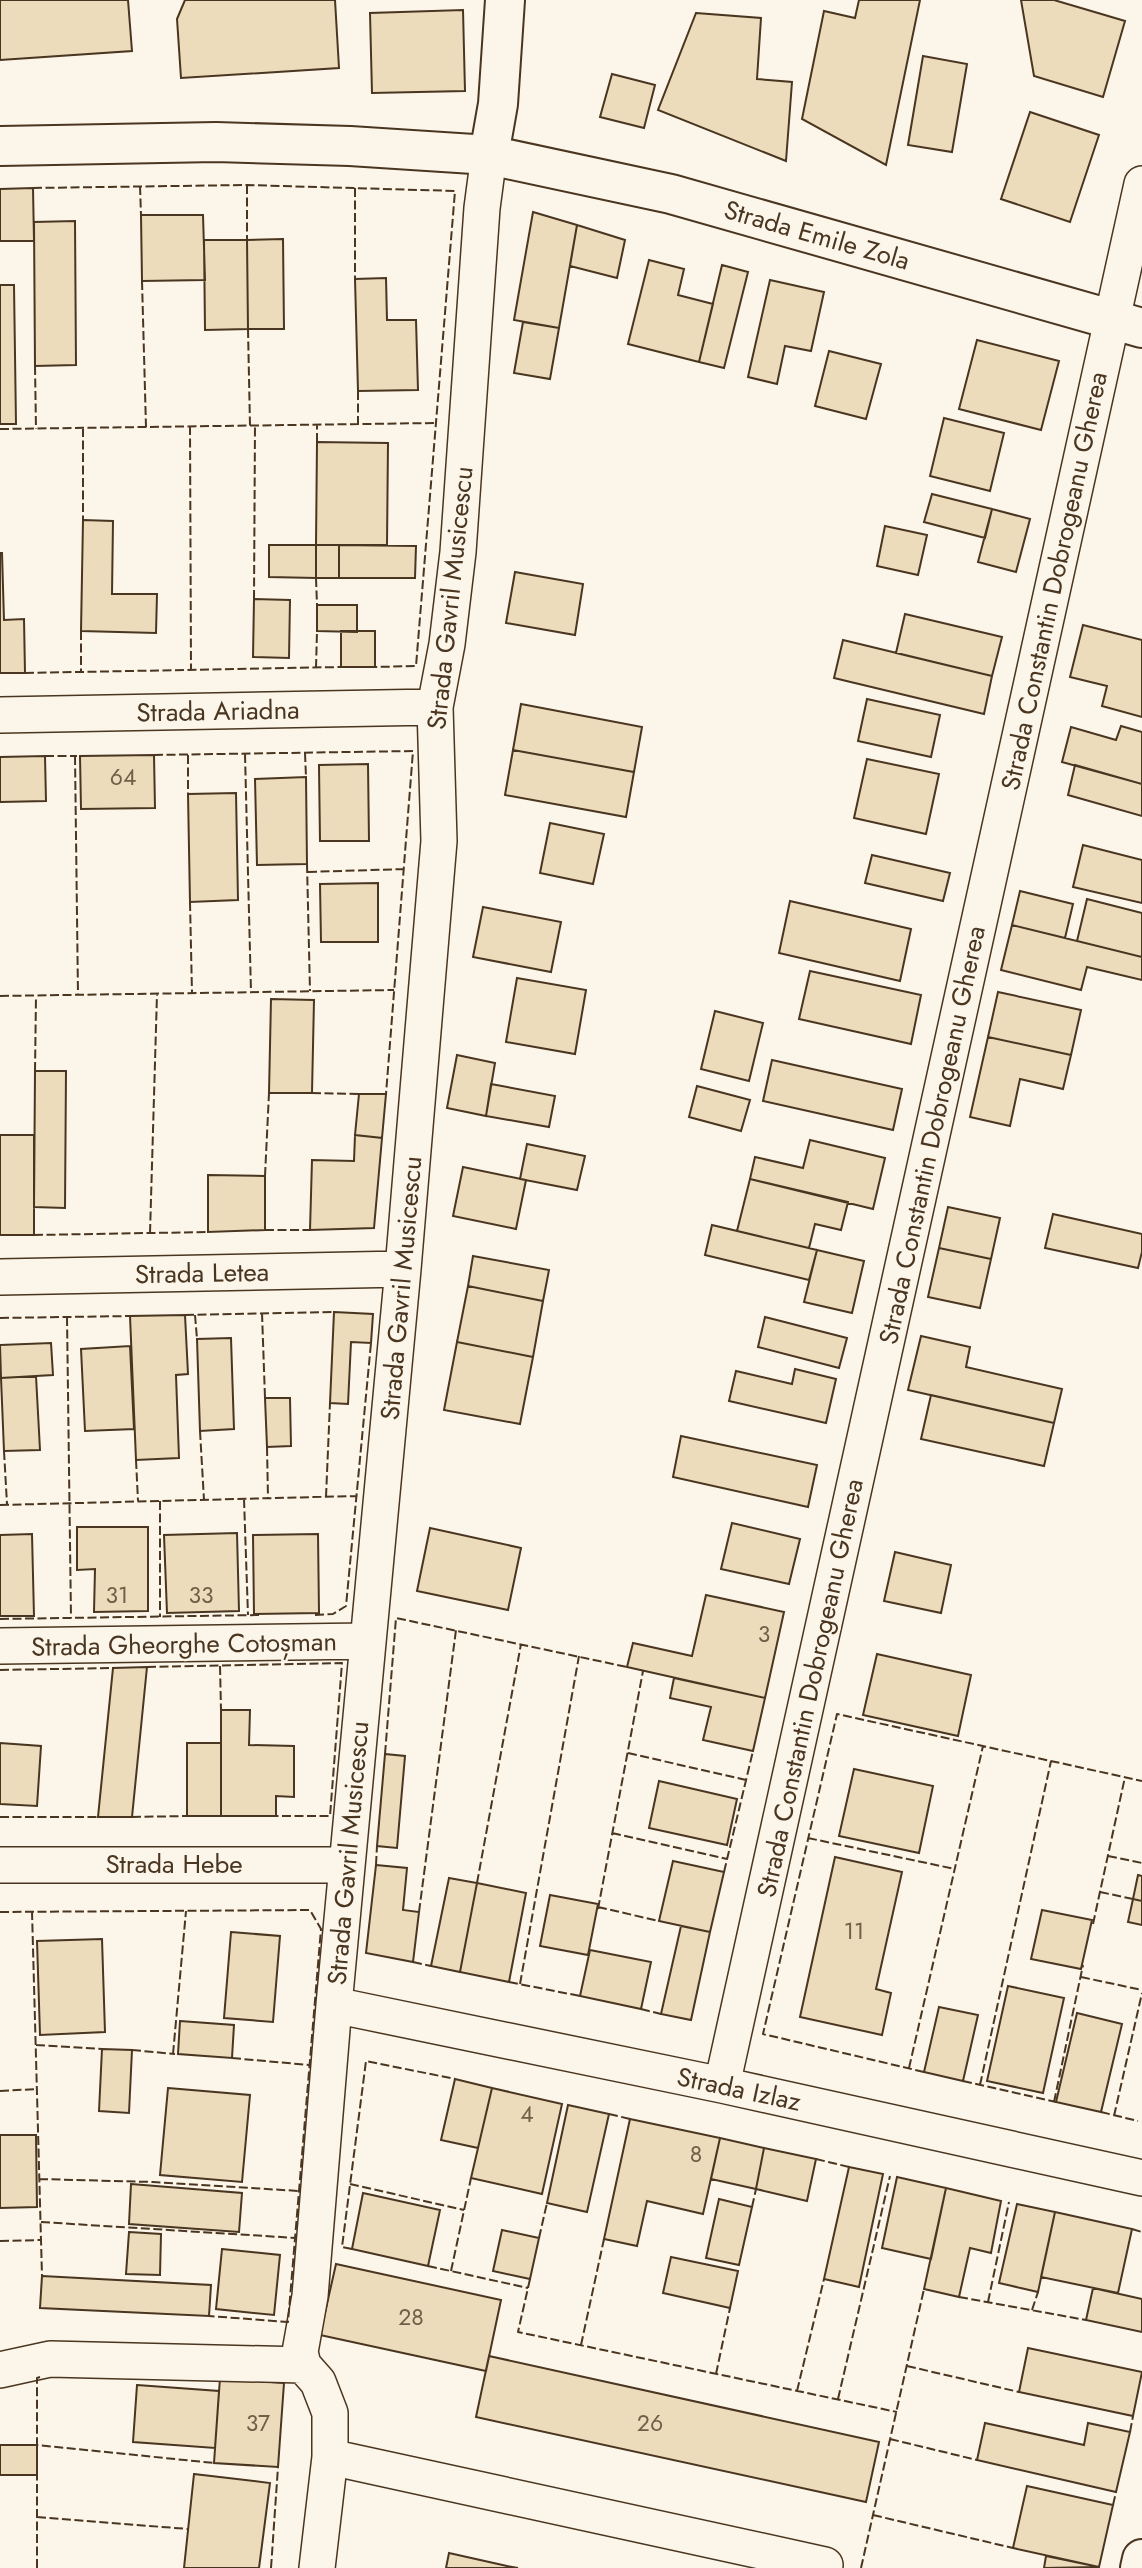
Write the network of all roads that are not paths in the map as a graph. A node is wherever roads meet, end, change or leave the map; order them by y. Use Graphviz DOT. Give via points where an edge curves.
graph roads {
  1 [pos="505,0"];
  2 [pos="0,146"];
  3 [pos="489,155"];
  4 [pos="1142,184"];
  5 [pos="1127,323"];
  6 [pos="436,707"];
  7 [pos="0,715"];
  8 [pos="403,1269"];
  9 [pos="0,1277"];
  10 [pos="368,1641"];
  11 [pos="0,1646"];
  12 [pos="0,1865"];
  13 [pos="348,1865"];
  14 [pos="334,2006"];
  15 [pos="722,2085"];
  16 [pos="1142,2179"];
  17 [pos="303,2365"];
  18 [pos="0,2370"];
  19 [pos="330,2457"];
  20 [pos="1142,2559"];
  21 [pos="825,2565"];
  22 [pos="317,2568"];
  23 [pos="1140,2568"];
  1 -- 3 [label="main road, Strada Gavril Musicescu" via="498,104"];
  2 -- 3 [label="main road, Strada Emile Zola" via="229,142"];
  3 -- 5 [label="main road, Strada Emile Zola" via="671,194"];
  3 -- 6 [label="street, Strada Gavril Musicescu" via="458,552"];
  4 -- 5 [label="street, Strada Constantin Dobrogeanu Gherea"];
  5 -- 15 [label="street, Strada Constantin Dobrogeanu Gherea"];
  6 -- 7 [label="street, Strada Ariadna"];
  6 -- 8 [label="street, Strada Gavril Musicescu" via="439,841"];
  8 -- 9 [label="street, Strada Letea"];
  8 -- 10 [label="street, Strada Gavril Musicescu"];
  10 -- 11 [label="street, Strada Gheorghe Cotoșman"];
  10 -- 13 [label="street, Strada Gavril Musicescu"];
  12 -- 13 [label="street, Strada Hebe"];
  13 -- 14 [label="street, Strada Gavril Musicescu"];
  14 -- 15 [label="street, Strada Izlaz"];
  14 -- 17 [label="street, Strada Gavril Musicescu" via="310,2296 300,2351"];
  15 -- 16 [label="street, Strada Izlaz"];
  17 -- 18 [label="street" via="50,2360"];
  17 -- 19 [label="street" via="318,2382 330,2413"];
  19 -- 21 [label="street"];
  19 -- 22 [label="street"];
  20 -- 23 [label="main road"];
}
